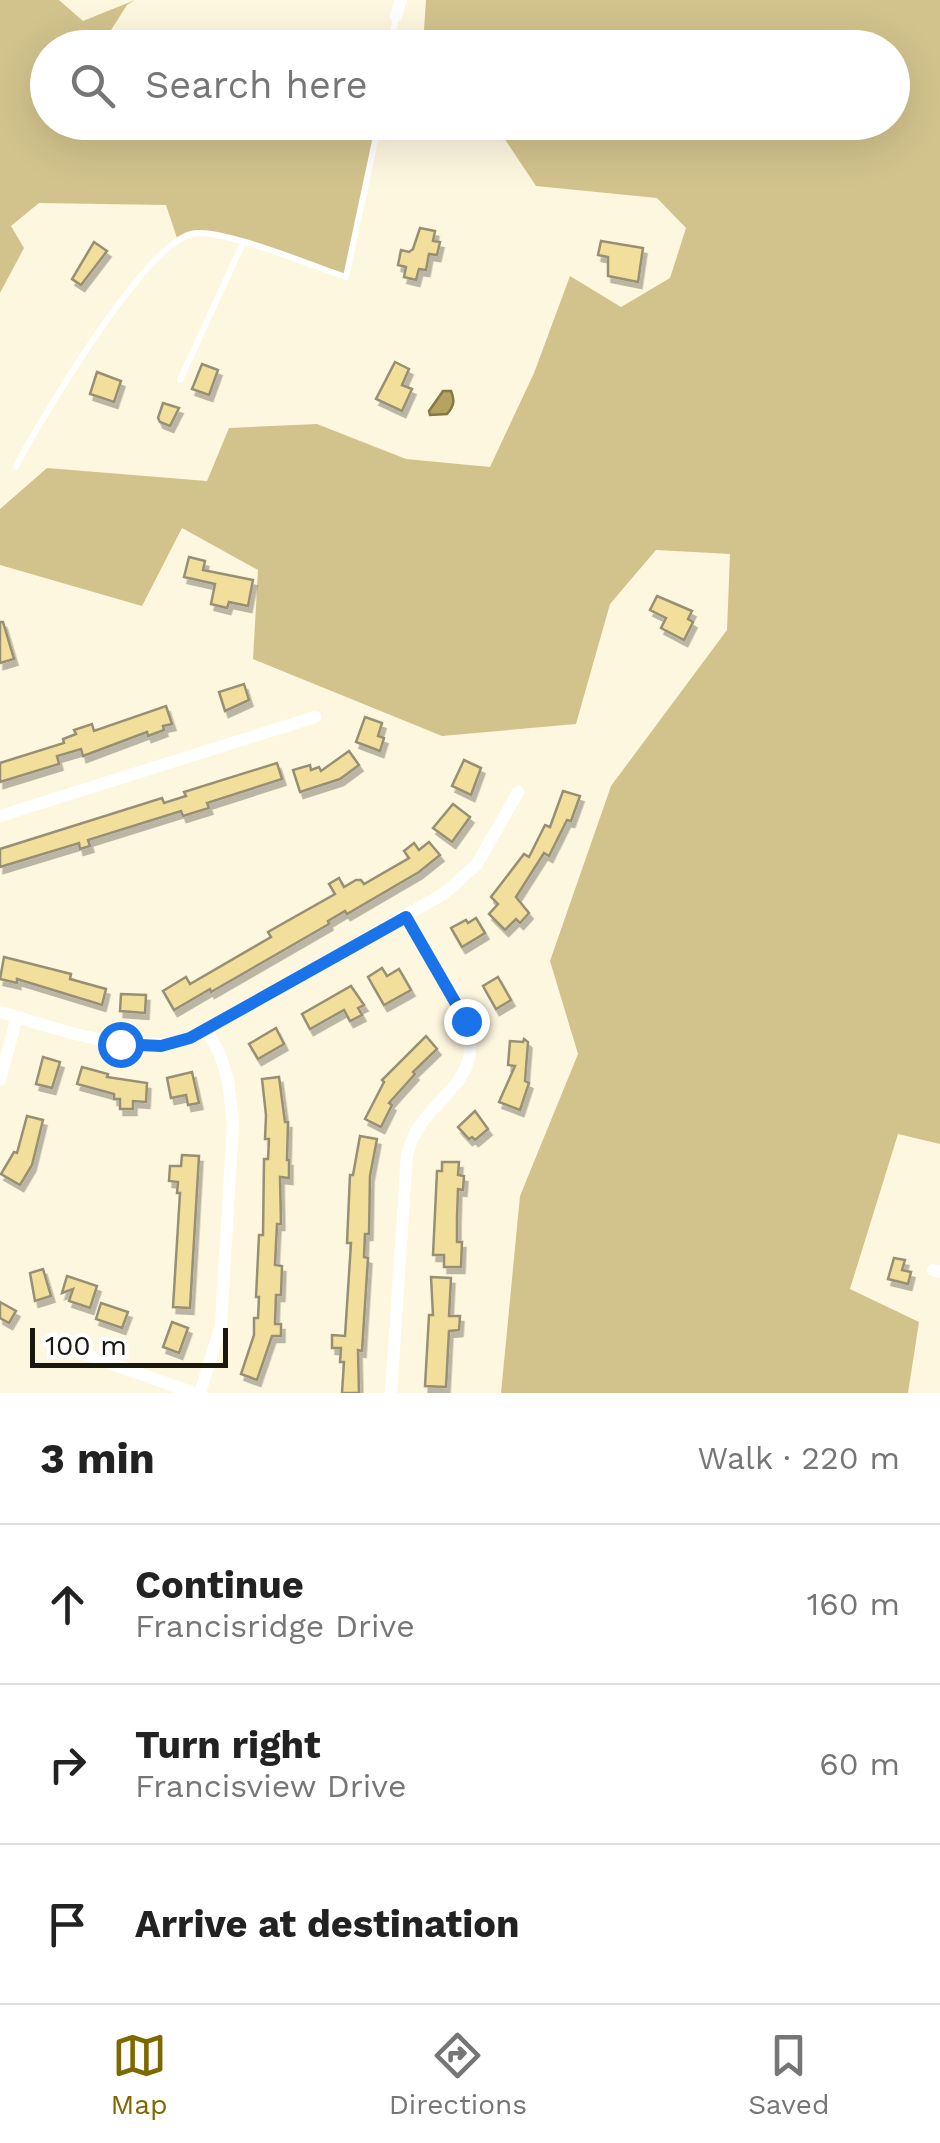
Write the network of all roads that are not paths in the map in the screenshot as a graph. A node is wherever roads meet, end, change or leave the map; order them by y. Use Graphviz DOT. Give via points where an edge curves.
graph roads {
  1 [pos="401,0"];
  2 [pos="396,16"];
  3 [pos="393,30"];
  4 [pos="375,140"];
  5 [pos="244,243"];
  6 [pos="180,380"];
  7 [pos="16,466"];
  8 [pos="314,717"];
  9 [pos="518,792"];
  10 [pos="0,816"];
  11 [pos="406,917"];
  12 [pos="0,1012"];
  13 [pos="17,1016"];
  14 [pos="208,1030"];
  15 [pos="0,1080"];
  16 [pos="56,1344"];
  17 [pos="197,1393"];
  18 [pos="392,1393"];
  1 -- 2 [label="street"];
  2 -- 3 [label="lane"];
  4 -- 5 [label="lane" via="346,278"];
  5 -- 6 [label="lane"];
  5 -- 7 [label="lane" via="192,233 153,263 48,406"];
  8 -- 10 [label="street"];
  9 -- 11 [label="street" via="476,864"];
  11 -- 14 [label="street"];
  11 -- 18 [label="street" via="466,1021 471,1046 466,1070 417,1126 407,1155"];
  12 -- 13 [label="street"];
  13 -- 14 [label="street" via="141,1046"];
  13 -- 15 [label="street"];
  14 -- 17 [label="street" via="228,1080 234,1123 221,1325"];
  16 -- 17 [label="street"];
}
